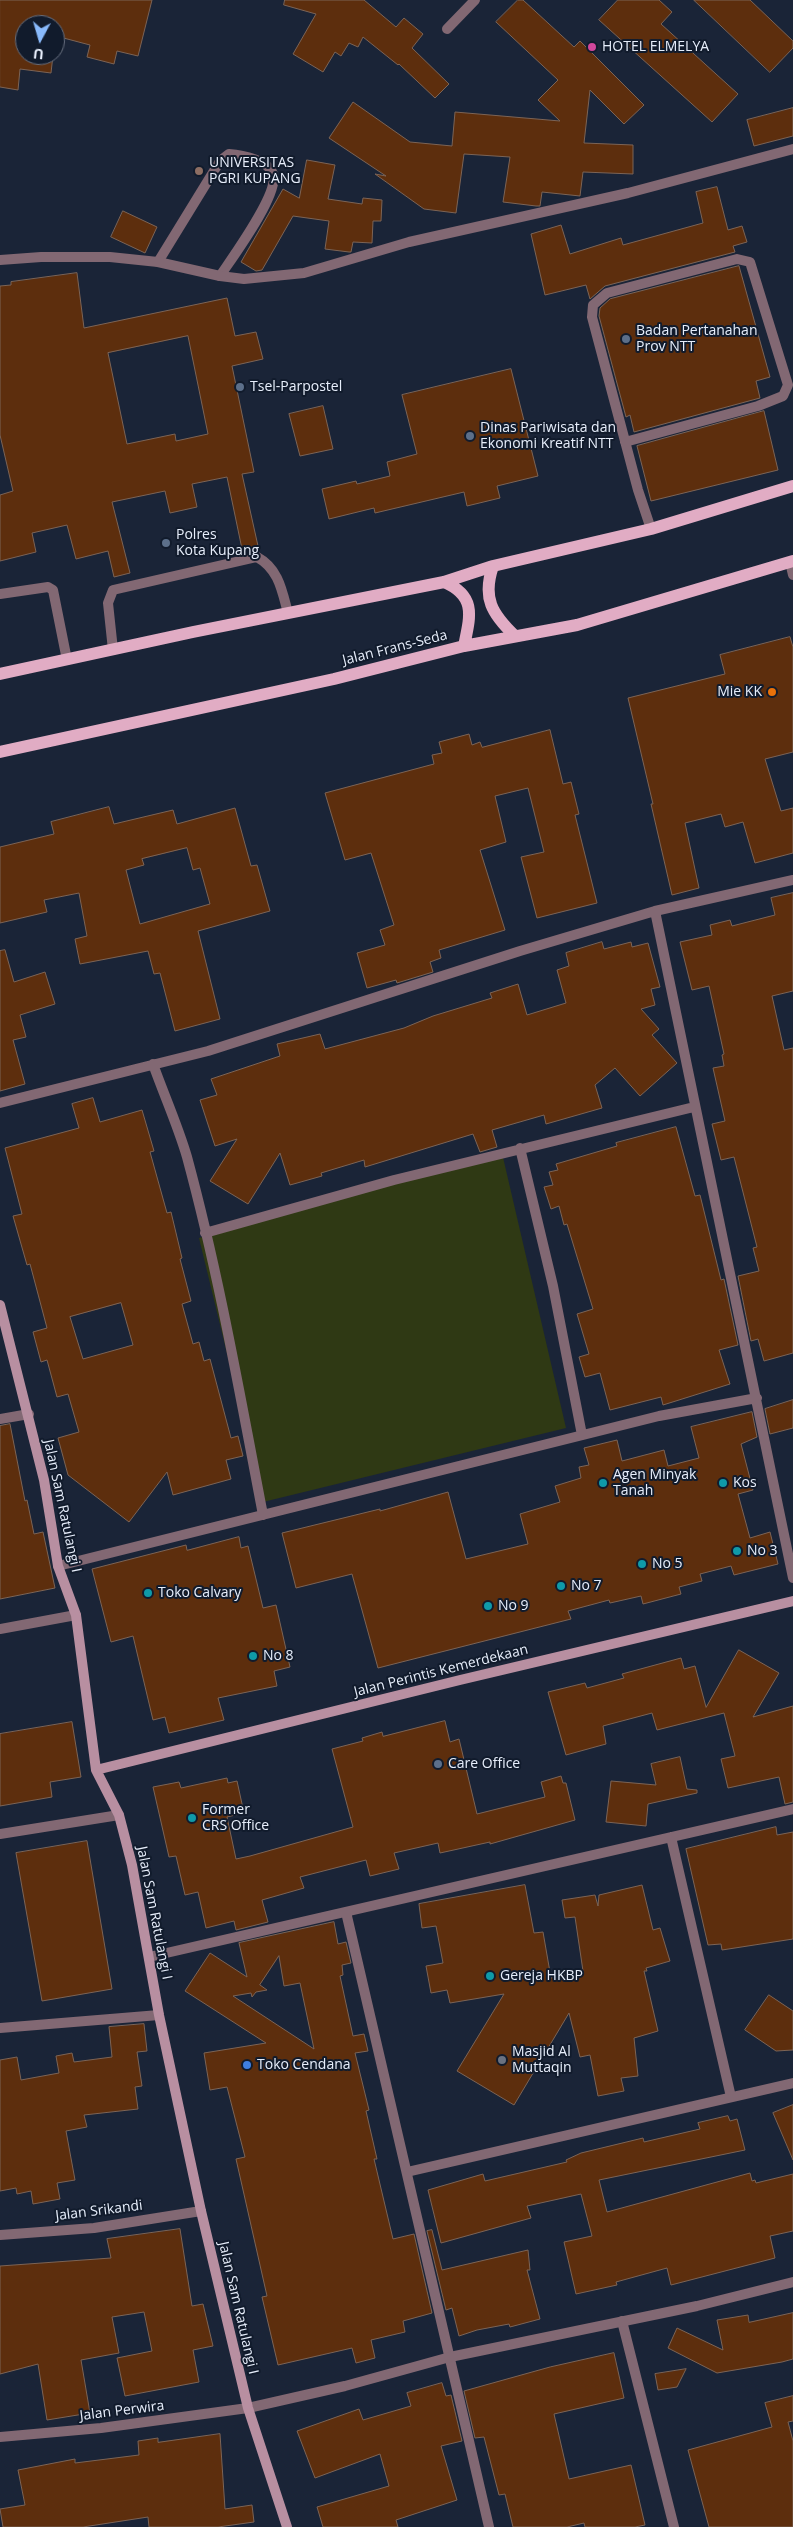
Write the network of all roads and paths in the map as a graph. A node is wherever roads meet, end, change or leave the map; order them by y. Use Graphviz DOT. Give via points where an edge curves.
graph roads {
  1 [pos="475,0"];
  2 [pos="448,29"];
  3 [pos="793,149"];
  4 [pos="0,260"];
  5 [pos="158,262"];
  6 [pos="220,276"];
  7 [pos="625,442"];
  8 [pos="793,486"];
  9 [pos="651,529"];
  10 [pos="791,562"];
  11 [pos="493,566"];
  12 [pos="793,575"];
  13 [pos="444,582"];
  14 [pos="0,594"];
  15 [pos="288,612"];
  16 [pos="516,636"];
  17 [pos="464,646"];
  18 [pos="113,650"];
  19 [pos="67,660"];
  20 [pos="0,674"];
  21 [pos="0,752"];
  22 [pos="793,880"];
  23 [pos="655,912"];
  24 [pos="153,1064"];
  25 [pos="0,1103"];
  26 [pos="694,1107"];
  27 [pos="520,1148"];
  28 [pos="206,1233"];
  29 [pos="0,1305"];
  30 [pos="757,1398"];
  31 [pos="29,1414"];
  32 [pos="0,1419"];
  33 [pos="582,1435"];
  34 [pos="263,1515"];
  35 [pos="58,1566"];
  36 [pos="793,1578"];
  37 [pos="793,1601"];
  38 [pos="76,1615"];
  39 [pos="0,1629"];
  40 [pos="96,1770"];
  41 [pos="793,1809"];
  42 [pos="119,1815"];
  43 [pos="0,1834"];
  44 [pos="671,1837"];
  45 [pos="346,1912"];
  46 [pos="149,1957"];
  47 [pos="160,2015"];
  48 [pos="0,2028"];
  49 [pos="793,2083"];
  50 [pos="732,2097"];
  51 [pos="406,2172"];
  52 [pos="201,2211"];
  53 [pos="0,2235"];
  54 [pos="793,2282"];
  55 [pos="622,2321"];
  56 [pos="450,2357"];
  57 [pos="248,2408"];
  58 [pos="0,2437"];
  59 [pos="287,2527"];
  60 [pos="488,2527"];
  61 [pos="674,2527"];
  1 -- 2 [label="street"];
  3 -- 6 [label="street" via="628,193 409,242 304,273 270,278"];
  4 -- 5 [label="street" via="100,257"];
  5 -- 6 [label="street"];
  5 -- 6 [label="street" via="220,161 229,154 242,155 268,167 275,183 258,219"];
  7 -- 7 [label="street" via="592,317 593,305 608,293 737,259 750,262 788,385 783,396 758,406"];
  7 -- 9 [label="street"];
  8 -- 9 [label="main road"];
  9 -- 11 [label="main road"];
  10 -- 12 [label="street"];
  10 -- 16 [label="main road, Jalan Frans-Seda" via="577,625"];
  11 -- 13 [label="main road"];
  11 -- 16 [label="main road" via="487,587 490,604 502,623"];
  13 -- 15 [label="main road"];
  13 -- 17 [label="main road" via="456,587 466,597 470,610"];
  14 -- 19 [label="street" via="48,587 53,590"];
  15 -- 18 [label="main road"];
  15 -- 18 [label="street" via="279,580 268,563 257,557 113,590 108,603"];
  16 -- 17 [label="main road, Jalan Frans-Seda"];
  17 -- 21 [label="main road, Jalan Frans-Seda" via="334,679"];
  18 -- 19 [label="main road"];
  19 -- 20 [label="main road"];
  22 -- 23 [label="street"];
  23 -- 24 [label="street" via="520,951 208,1051"];
  23 -- 26 [label="street"];
  24 -- 25 [label="street"];
  24 -- 28 [label="street" via="186,1156"];
  26 -- 27 [label="street"];
  26 -- 30 [label="street"];
  27 -- 28 [label="street"];
  27 -- 33 [label="street" via="553,1286"];
  28 -- 34 [label="street"];
  29 -- 31 [label="main road, Jalan Sam Ratulangi I"];
  30 -- 33 [label="street" via="659,1416"];
  30 -- 36 [label="street"];
  31 -- 32 [label="street"];
  31 -- 35 [label="main road, Jalan Sam Ratulangi I"];
  33 -- 34 [label="street"];
  34 -- 35 [label="street"];
  35 -- 38 [label="main road, Jalan Sam Ratulangi I"];
  37 -- 40 [label="main road, Jalan Perintis Kemerdekaan"];
  38 -- 39 [label="street"];
  38 -- 40 [label="main road, Jalan Sam Ratulangi I"];
  40 -- 42 [label="main road, Jalan Sam Ratulangi I"];
  41 -- 44 [label="street"];
  42 -- 43 [label="street"];
  42 -- 46 [label="main road, Jalan Sam Ratulangi I"];
  44 -- 45 [label="street"];
  44 -- 50 [label="street"];
  45 -- 46 [label="street"];
  45 -- 51 [label="street"];
  46 -- 47 [label="main road, Jalan Sam Ratulangi I"];
  47 -- 48 [label="street"];
  47 -- 52 [label="main road, Jalan Sam Ratulangi I"];
  49 -- 50 [label="street"];
  50 -- 51 [label="street"];
  51 -- 56 [label="street"];
  52 -- 53 [label="street, Jalan Srikandi" via="94,2228"];
  52 -- 57 [label="main road, Jalan Sam Ratulangi I"];
  54 -- 55 [label="street, Jalan Perwira"];
  55 -- 56 [label="street, Jalan Perwira"];
  55 -- 61 [label="street"];
  56 -- 57 [label="street, Jalan Perwira" via="346,2386"];
  56 -- 60 [label="street"];
  57 -- 58 [label="street, Jalan Perwira" via="101,2428"];
  57 -- 59 [label="main road, Jalan Sam Ratulangi I"];
}
